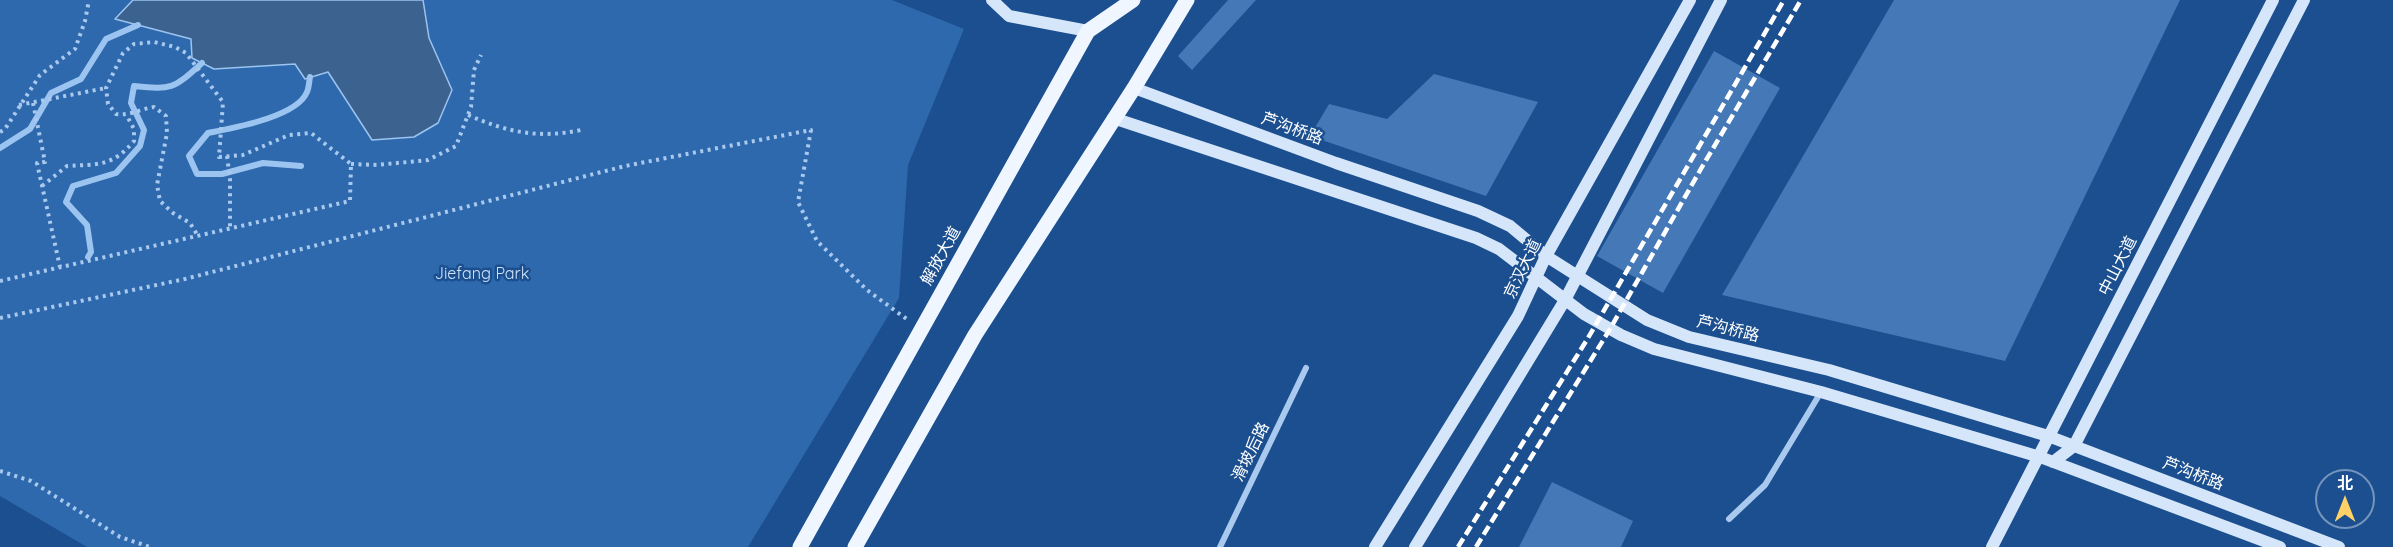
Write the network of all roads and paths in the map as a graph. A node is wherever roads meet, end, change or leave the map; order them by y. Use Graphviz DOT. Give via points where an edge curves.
graph roads {
  1 [pos="89,0"];
  2 [pos="992,0"];
  3 [pos="1134,0"];
  4 [pos="1187,0"];
  5 [pos="1689,0"];
  6 [pos="1721,0"];
  7 [pos="2273,0"];
  8 [pos="2304,0"];
  9 [pos="1088,31"];
  10 [pos="481,55"];
  11 [pos="106,88"];
  12 [pos="1134,88"];
  13 [pos="33,103"];
  14 [pos="19,105"];
  15 [pos="468,115"];
  16 [pos="128,116"];
  17 [pos="1113,118"];
  18 [pos="580,130"];
  19 [pos="0,132"];
  20 [pos="227,156"];
  21 [pos="351,164"];
  22 [pos="42,187"];
  23 [pos="230,228"];
  24 [pos="198,236"];
  25 [pos="1546,256"];
  26 [pos="60,267"];
  27 [pos="1577,276"];
  28 [pos="1537,277"];
  29 [pos="0,281"];
  30 [pos="1565,300"];
  31 [pos="0,318"];
  32 [pos="921,329"];
  33 [pos="1306,368"];
  34 [pos="1821,392"];
  35 [pos="2049,436"];
  36 [pos="2074,446"];
  37 [pos="2040,457"];
  38 [pos="2053,462"];
  39 [pos="0,471"];
  40 [pos="1729,519"];
  41 [pos="150,547"];
  42 [pos="800,547"];
  43 [pos="855,547"];
  44 [pos="1220,547"];
  45 [pos="1375,547"];
  46 [pos="1415,547"];
  47 [pos="1992,547"];
  48 [pos="2280,547"];
  49 [pos="2339,547"];
  1 -- 14 [label="path" via="75,50 40,75"];
  2 -- 9 [label="main road" via="1009,16"];
  3 -- 9 [label="main road, 解放大道"];
  4 -- 12 [label="main road"];
  5 -- 25 [label="main road, 京汉大道"];
  6 -- 27 [label="main road"];
  7 -- 35 [label="main road, 中山大道"];
  8 -- 36 [label="main road"];
  9 -- 32 [label="main road, 解放大道"];
  10 -- 15 [label="path" via="474,70"];
  11 -- 13 [label="path"];
  11 -- 16 [label="path" via="108,104 116,114"];
  11 -- 20 [label="path" via="123,53 134,44 154,42 186,53 224,102 219,157"];
  12 -- 17 [label="main road"];
  12 -- 25 [label="main road, 芦沟桥路" via="1478,211 1510,226"];
  13 -- 14 [label="path"];
  13 -- 22 [label="path" via="45,162 37,163"];
  14 -- 19 [label="path"];
  15 -- 18 [label="path" via="526,133 556,135"];
  15 -- 21 [label="path" via="456,146 428,160"];
  16 -- 22 [label="path" via="134,141 125,152 92,166 67,166"];
  16 -- 24 [label="path" via="154,107 166,116 157,185 160,201 190,223"];
  17 -- 28 [label="main road" via="1476,238 1499,249"];
  17 -- 43 [label="main road" via="975,335"];
  20 -- 21 [label="path" via="243,155 289,135 311,133"];
  20 -- 23 [label="path"];
  21 -- 23 [label="path" via="350,201"];
  22 -- 26 [label="path"];
  23 -- 24 [label="path"];
  24 -- 26 [label="path"];
  25 -- 27 [label="main road, 芦沟桥路"];
  25 -- 28 [label="main road, 京汉大道"];
  26 -- 29 [label="path"];
  27 -- 30 [label="main road"];
  27 -- 35 [label="main road, 芦沟桥路" via="1647,320 1689,337 1829,370"];
  28 -- 30 [label="main road"];
  28 -- 45 [label="main road, 京汉大道" via="1518,316"];
  30 -- 34 [label="main road" via="1622,335 1654,349"];
  30 -- 46 [label="main road"];
  31 -- 32 [label="path" via="185,279 625,166 811,130 798,202 817,241 867,290"];
  32 -- 42 [label="main road, 解放大道"];
  33 -- 44 [label="street, 滑坡后路"];
  34 -- 37 [label="main road"];
  34 -- 40 [label="street" via="1764,484"];
  35 -- 36 [label="main road, 芦沟桥路"];
  35 -- 37 [label="main road, 中山大道"];
  36 -- 38 [label="main road"];
  36 -- 49 [label="main road, 芦沟桥路"];
  37 -- 38 [label="main road"];
  37 -- 47 [label="main road, 中山大道"];
  38 -- 48 [label="main road"];
  39 -- 41 [label="path" via="31,481 120,537"];
}
